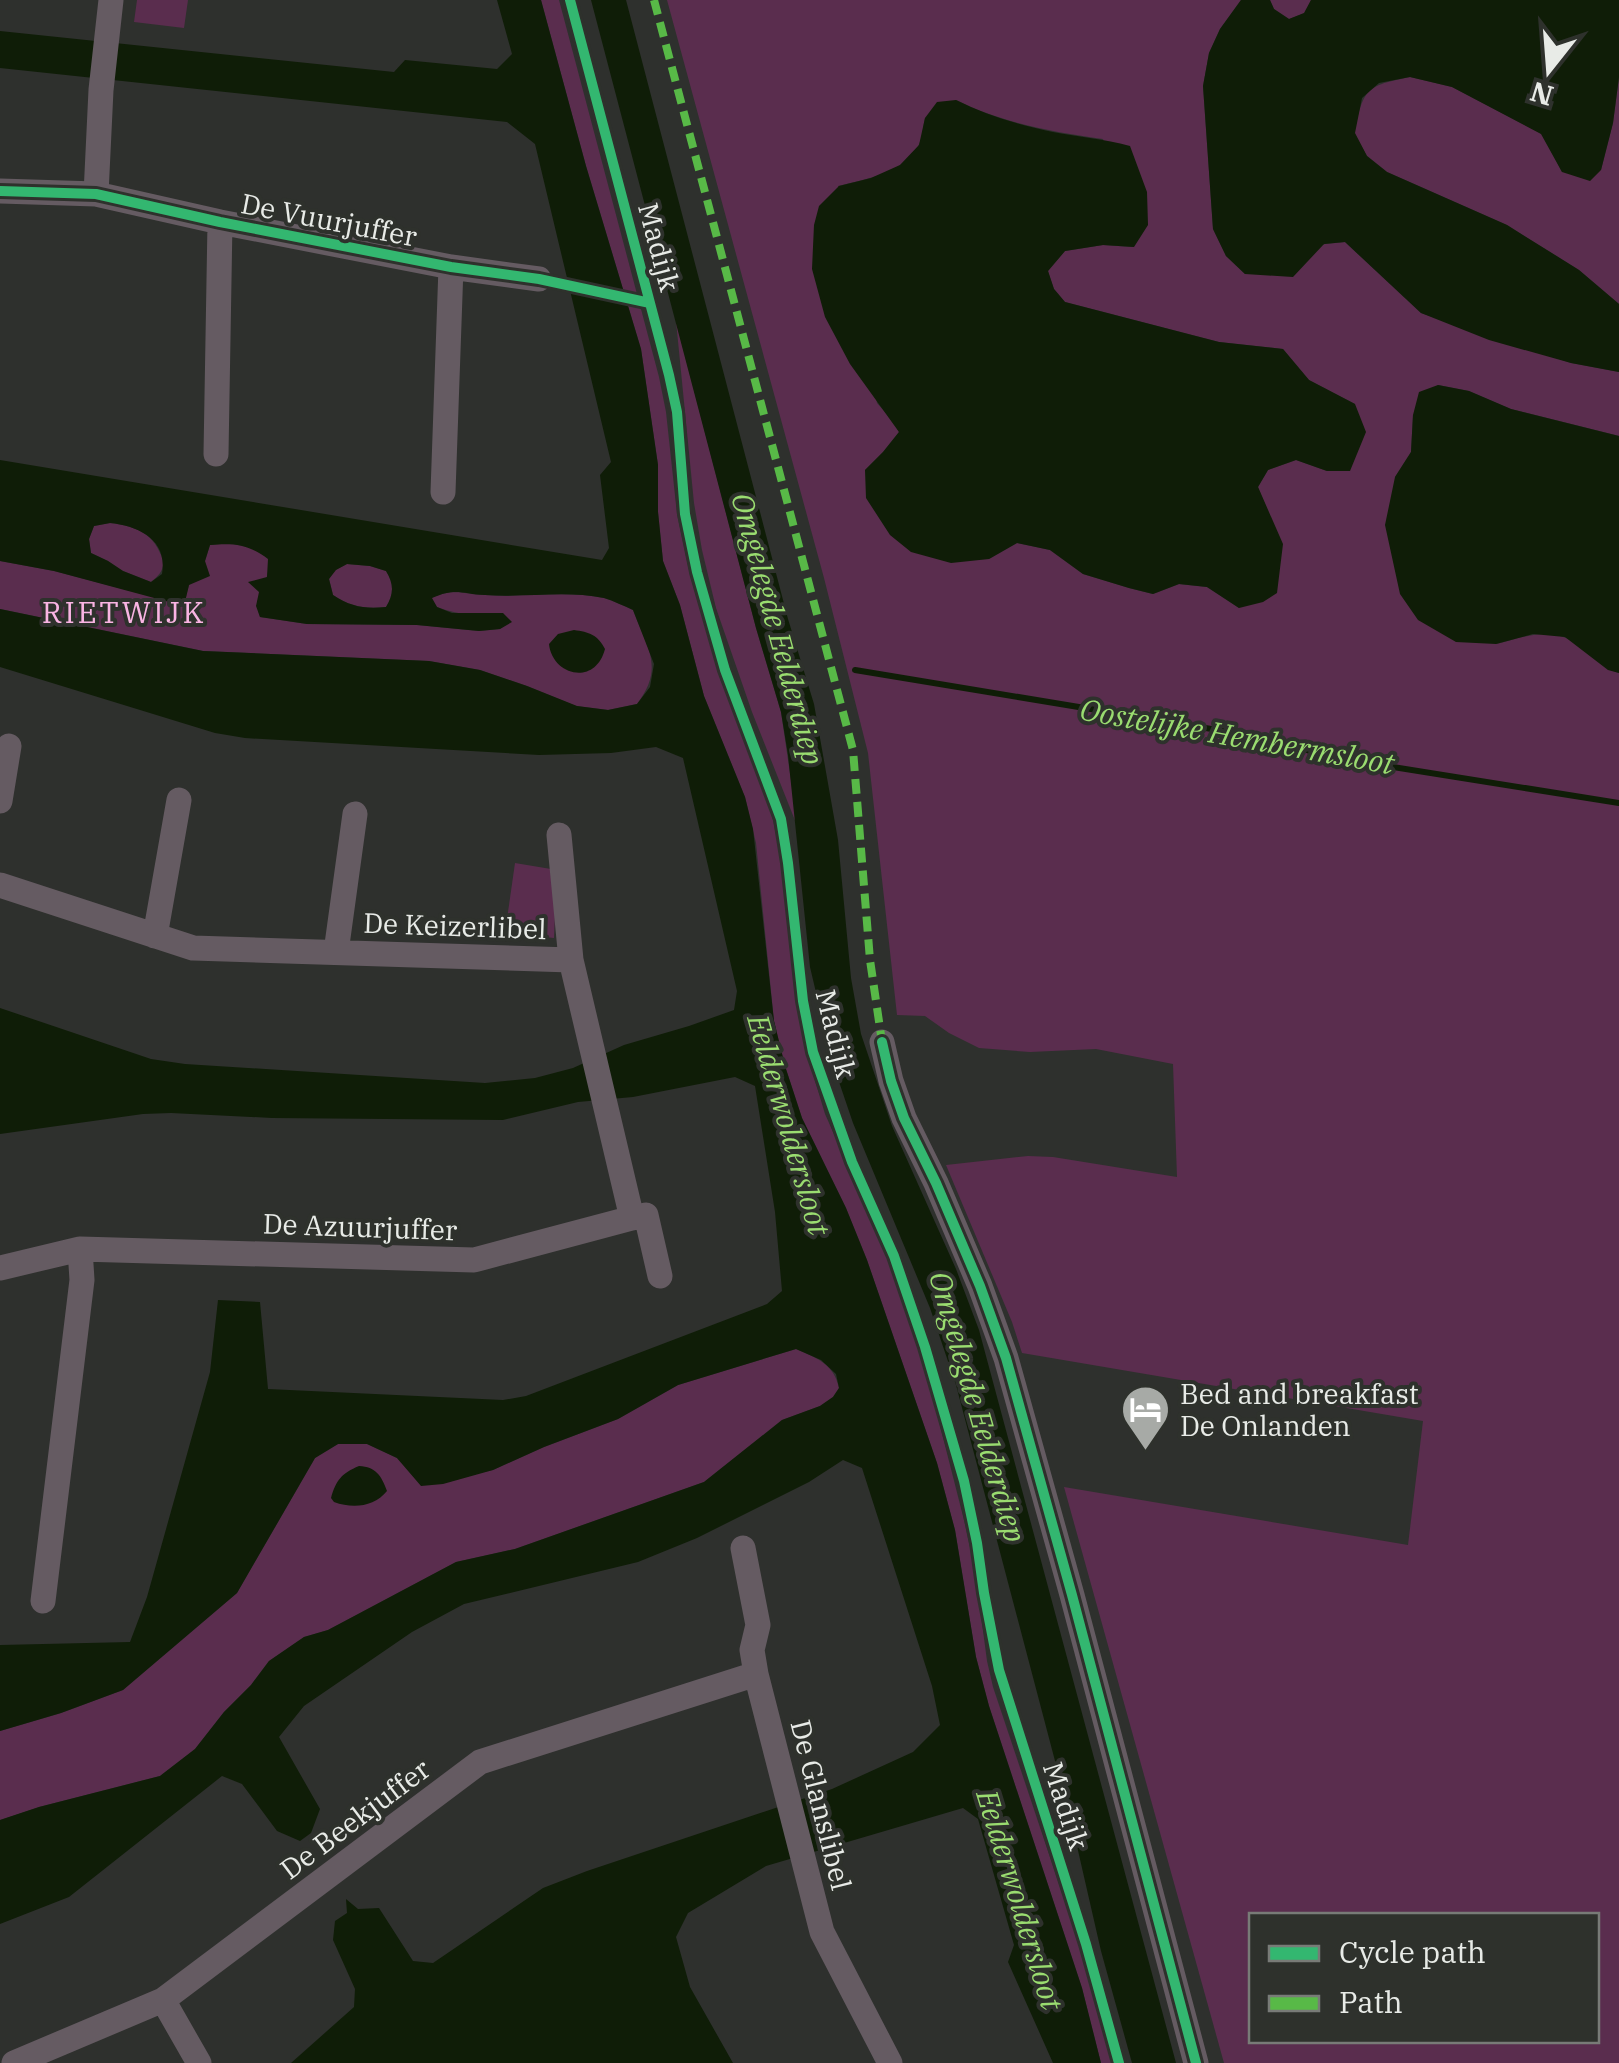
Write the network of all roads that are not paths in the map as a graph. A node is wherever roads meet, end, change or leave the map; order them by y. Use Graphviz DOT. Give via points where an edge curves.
graph roads {
  1 [pos="111,0"];
  2 [pos="0,191"];
  3 [pos="96,194"];
  4 [pos="220,222"];
  5 [pos="451,267"];
  6 [pos="539,280"];
  7 [pos="216,454"];
  8 [pos="443,492"];
  9 [pos="9,746"];
  10 [pos="179,800"];
  11 [pos="0,801"];
  12 [pos="355,814"];
  13 [pos="559,834"];
  14 [pos="0,885"];
  15 [pos="155,936"];
  16 [pos="336,952"];
  17 [pos="571,960"];
  18 [pos="882,1042"];
  19 [pos="632,1218"];
  20 [pos="80,1249"];
  21 [pos="0,1268"];
  22 [pos="660,1276"];
  23 [pos="743,1548"];
  24 [pos="43,1600"];
  25 [pos="756,1674"];
  26 [pos="164,2000"];
  27 [pos="14,2063"];
  28 [pos="199,2063"];
  29 [pos="890,2063"];
  30 [pos="1196,2063"];
  1 -- 3 [label="street"];
  2 -- 3 [label="street, De Vuurjuffer"];
  3 -- 4 [label="street, De Vuurjuffer"];
  4 -- 5 [label="street, De Vuurjuffer"];
  4 -- 7 [label="street, De Vuurjuffer"];
  5 -- 6 [label="street, De Vuurjuffer"];
  5 -- 8 [label="street, De Vuurjuffer"];
  9 -- 11 [label="street"];
  10 -- 15 [label="street"];
  12 -- 16 [label="street, De Keizerlibel"];
  13 -- 17 [label="street, De Keizerlibel"];
  14 -- 15 [label="street, De Keizerlibel"];
  15 -- 16 [label="street, De Keizerlibel" via="193,948"];
  16 -- 17 [label="street, De Keizerlibel"];
  17 -- 19 [label="street, De Keizerlibel"];
  18 -- 30 [label="street, Madijk" via="904,1118 1006,1358"];
  19 -- 20 [label="street, De Azuurjuffer" via="474,1260"];
  19 -- 22 [label="street" via="646,1216"];
  20 -- 21 [label="street, De Azuurjuffer"];
  20 -- 24 [label="street" via="82,1280"];
  23 -- 25 [label="street, De Glanslibel" via="758,1625"];
  25 -- 26 [label="street, De Beekjuffer" via="480,1762"];
  25 -- 29 [label="street, De Glanslibel" via="822,1932"];
  26 -- 27 [label="street, De Beekjuffer"];
  26 -- 28 [label="street"];
}
